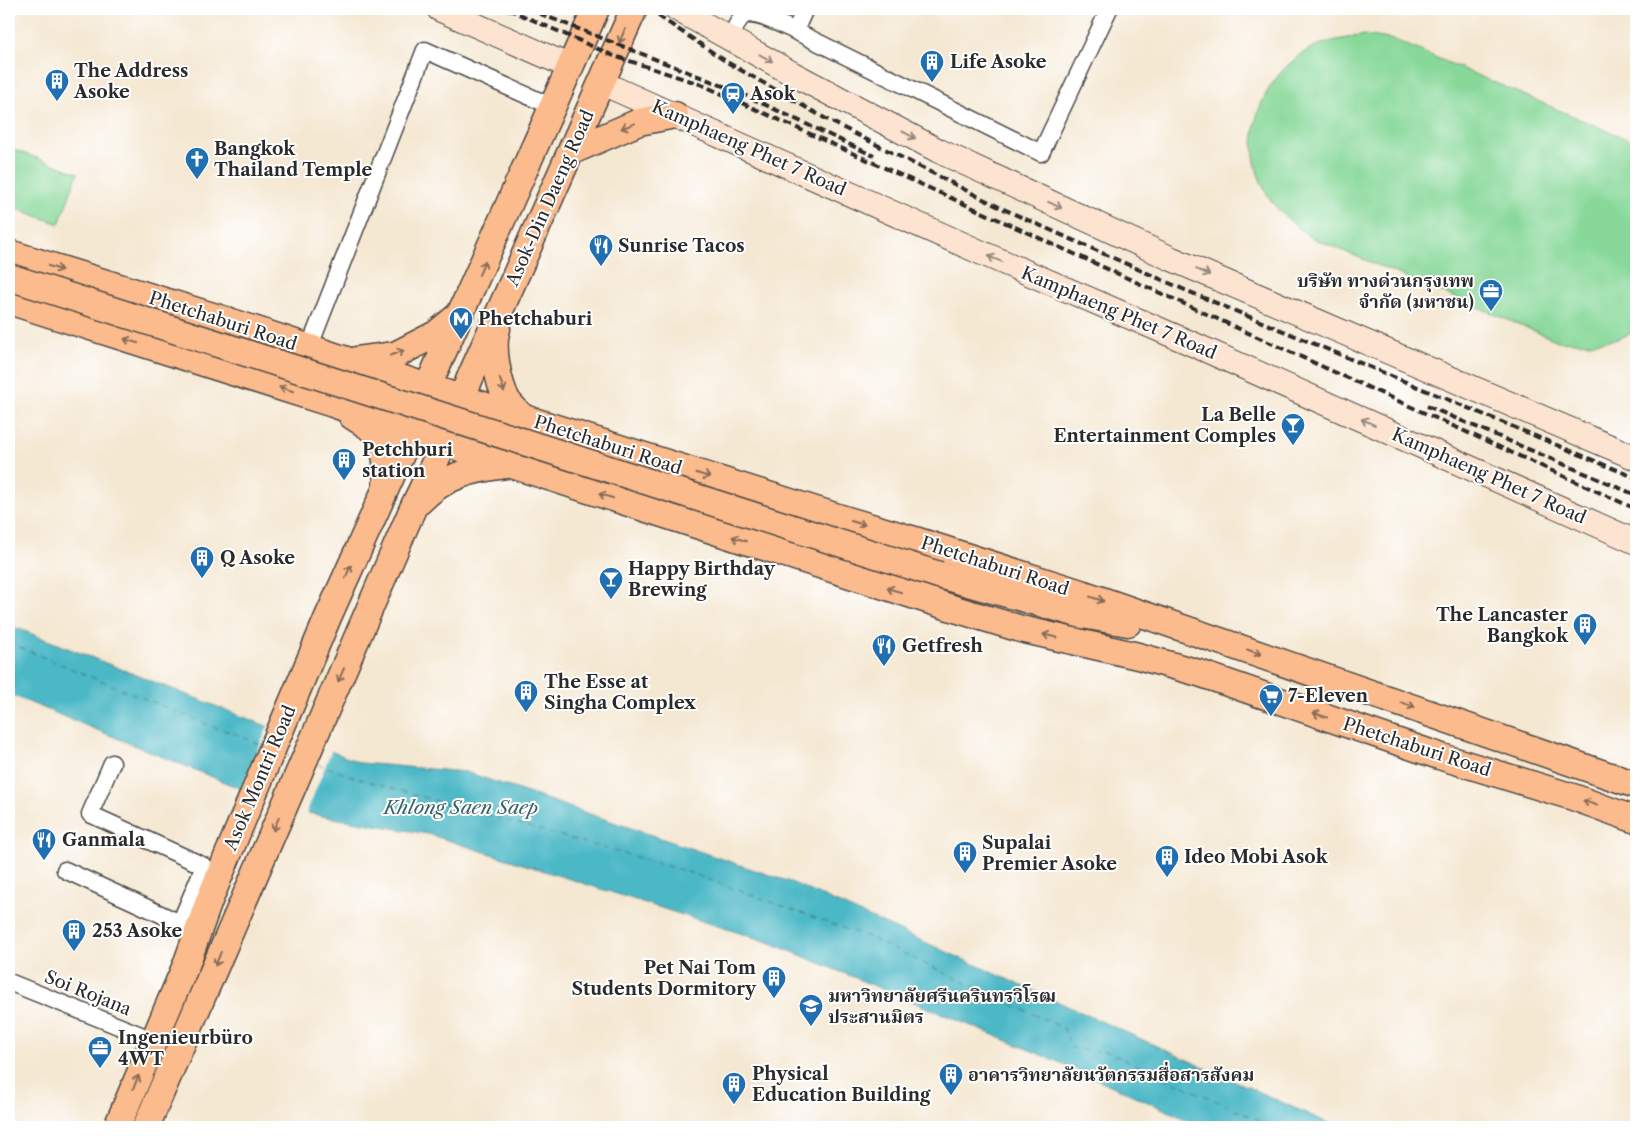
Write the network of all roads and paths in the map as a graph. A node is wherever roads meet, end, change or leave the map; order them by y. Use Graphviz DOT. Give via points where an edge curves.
graph roads {
  1 [pos="439,9"];
  2 [pos="596,9"];
  3 [pos="634,9"];
  4 [pos="677,9"];
  5 [pos="805,9"];
  6 [pos="1109,9"];
  7 [pos="795,31"];
  8 [pos="731,39"];
  9 [pos="571,67"];
  10 [pos="602,83"];
  11 [pos="553,107"];
  12 [pos="676,115"];
  13 [pos="572,151"];
  14 [pos="9,253"];
  15 [pos="9,277"];
  16 [pos="505,299"];
  17 [pos="9,301"];
  18 [pos="462,313"];
  19 [pos="229,321"];
  20 [pos="309,348"];
  21 [pos="349,361"];
  22 [pos="209,365"];
  23 [pos="428,386"];
  24 [pos="461,398"];
  25 [pos="332,404"];
  26 [pos="523,418"];
  27 [pos="411,431"];
  28 [pos="444,443"];
  29 [pos="1636,458"];
  30 [pos="667,463"];
  31 [pos="510,464"];
  32 [pos="386,489"];
  33 [pos="413,508"];
  34 [pos="652,511"];
  35 [pos="1636,542"];
  36 [pos="1082,615"];
  37 [pos="1208,637"];
  38 [pos="1199,673"];
  39 [pos="112,763"];
  40 [pos="1636,785"];
  41 [pos="1636,820"];
  42 [pos="65,870"];
  43 [pos="189,927"];
  44 [pos="9,982"];
  45 [pos="153,1040"];
  46 [pos="117,1127"];
  47 [pos="146,1127"];
  1 -- 9 [label="street"];
  2 -- 9 [label="main road, Asok-Din Daeng Road"];
  3 -- 10 [label="main road, Asok-Din Daeng Road, one-way"];
  4 -- 8 [label="street"];
  5 -- 7 [label="street"];
  6 -- 7 [label="street" via="1041,153"];
  7 -- 8 [label="street" via="749,15 741,18"];
  8 -- 29 [label="street, one-way" via="957,160 1172,259"];
  9 -- 11 [label="main road, Asok-Din Daeng Road"];
  10 -- 12 [label="street, Kamphaeng Phet 7 Road"];
  10 -- 13 [label="main road, Asok-Din Daeng Road"];
  18 -- 11 [label="main road, Asok-Din Daeng Road, one-way"];
  11 -- 20 [label="street" via="425,50"];
  12 -- 13 [label="main road, one-way" via="639,122"];
  35 -- 12 [label="street, Kamphaeng Phet 7 Road, one-way"];
  13 -- 16 [label="main road, Asok-Din Daeng Road"];
  14 -- 19 [label="main road, Phetchaburi Road, one-way"];
  15 -- 36 [label="main road, Phetchaburi Road, bridge" via="939,575"];
  16 -- 24 [label="main road, Asok-Din Daeng Road"];
  16 -- 26 [label="main road, one-way" via="495,334 498,371 508,400"];
  22 -- 17 [label="main road, Phetchaburi Road, one-way"];
  21 -- 18 [label="main road, one-way" via="395,355 436,334"];
  18 -- 23 [label="main road, Asok-Din Daeng Road"];
  19 -- 20 [label="main road, Phetchaburi Road"];
  19 -- 22 [label="main road" via="237,330 240,343 236,356"];
  20 -- 21 [label="main road, Phetchaburi Road"];
  21 -- 23 [label="main road, Phetchaburi Road"];
  25 -- 22 [label="main road, Phetchaburi Road, one-way"];
  23 -- 24 [label="main road, Phetchaburi Road"];
  23 -- 27 [label="main road, Asok-Din Daeng Road"];
  24 -- 26 [label="main road, Phetchaburi Road"];
  24 -- 28 [label="main road, Asok-Din Daeng Road"];
  25 -- 27 [label="main road, Phetchaburi Road"];
  25 -- 32 [label="main road" via="376,434 388,470"];
  26 -- 30 [label="main road, Phetchaburi Road"];
  27 -- 28 [label="main road, Phetchaburi Road"];
  27 -- 32 [label="main road, Asok Montri Road"];
  28 -- 31 [label="main road, Phetchaburi Road"];
  28 -- 33 [label="main road, Asok Montri Road"];
  30 -- 34 [label="main road" via="657,464 642,476 641,496"];
  30 -- 37 [label="main road, Phetchaburi Road, one-way" via="918,540"];
  31 -- 33 [label="main road" via="473,471 442,482"];
  34 -- 31 [label="main road, Phetchaburi Road, one-way"];
  43 -- 32 [label="main road, Asok Montri Road, one-way" via="209,901 328,617"];
  33 -- 47 [label="main road, Asok Montri Road, one-way"];
  38 -- 34 [label="main road, Phetchaburi Road, one-way" via="1021,629"];
  36 -- 37 [label="main road, Phetchaburi Road"];
  36 -- 38 [label="main road, Phetchaburi Road"];
  37 -- 40 [label="main road, Phetchaburi Road, one-way"];
  41 -- 38 [label="main road, Phetchaburi Road, one-way"];
  39 -- 43 [label="street" via="90,814 204,866"];
  42 -- 43 [label="street"];
  43 -- 45 [label="main road, Asok Montri Road"];
  44 -- 45 [label="street, Soi Rojana"];
  46 -- 45 [label="main road, Asok Montri Road, one-way"];
}
